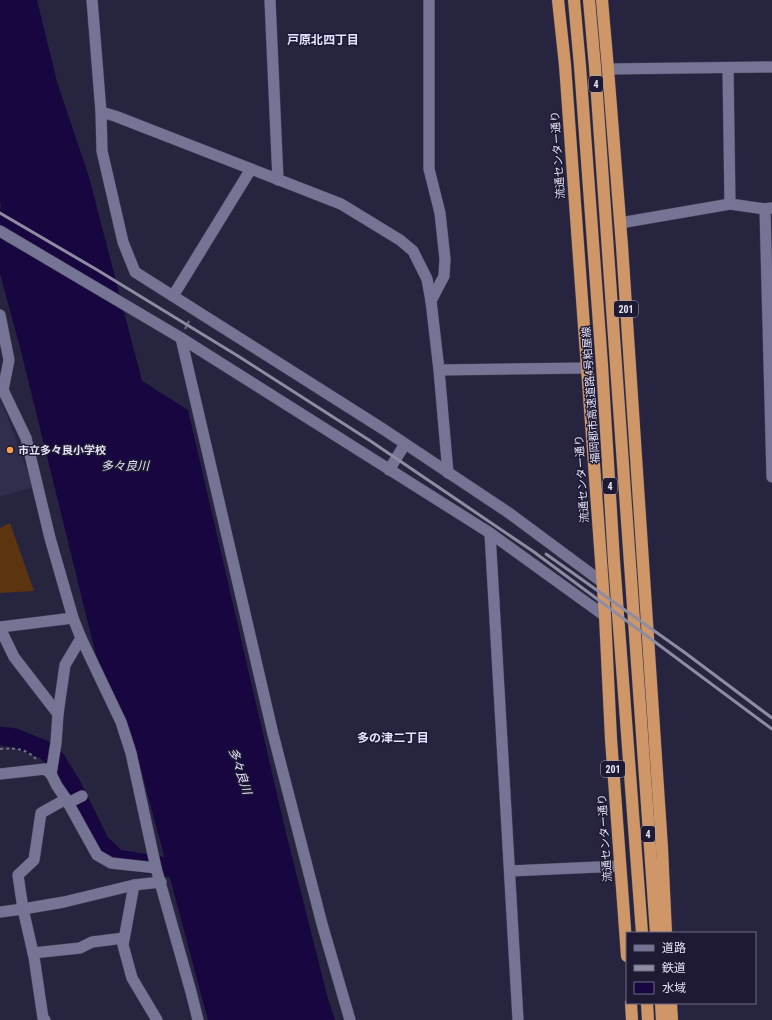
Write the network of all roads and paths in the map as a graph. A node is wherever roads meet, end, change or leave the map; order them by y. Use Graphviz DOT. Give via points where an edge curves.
graph roads {
  1 [pos="92,0"];
  2 [pos="270,0"];
  3 [pos="429,0"];
  4 [pos="558,0"];
  5 [pos="574,0"];
  6 [pos="589,0"];
  7 [pos="602,0"];
  8 [pos="728,68"];
  9 [pos="772,68"];
  10 [pos="608,69"];
  11 [pos="102,112"];
  12 [pos="251,169"];
  13 [pos="278,180"];
  14 [pos="730,204"];
  15 [pos="768,208"];
  16 [pos="620,223"];
  17 [pos="0,231"];
  18 [pos="173,296"];
  19 [pos="431,301"];
  20 [pos="195,310"];
  21 [pos="0,315"];
  22 [pos="181,338"];
  23 [pos="587,368"];
  24 [pos="439,370"];
  25 [pos="2,388"];
  26 [pos="405,444"];
  27 [pos="389,470"];
  28 [pos="448,473"];
  29 [pos="772,477"];
  30 [pos="490,534"];
  31 [pos="602,582"];
  32 [pos="605,616"];
  33 [pos="74,618"];
  34 [pos="0,627"];
  35 [pos="81,638"];
  36 [pos="58,714"];
  37 [pos="0,749"];
  38 [pos="48,771"];
  39 [pos="0,774"];
  40 [pos="82,796"];
  41 [pos="67,801"];
  42 [pos="620,866"];
  43 [pos="156,868"];
  44 [pos="510,872"];
  45 [pos="161,882"];
  46 [pos="134,885"];
  47 [pos="24,909"];
  48 [pos="0,912"];
  49 [pos="642,932"];
  50 [pos="656,932"];
  51 [pos="666,932"];
  52 [pos="124,938"];
  53 [pos="626,943"];
  54 [pos="33,953"];
  55 [pos="631,1004"];
  56 [pos="647,1004"];
  57 [pos="661,1004"];
  58 [pos="671,1004"];
  59 [pos="45,1020"];
  60 [pos="157,1020"];
  61 [pos="198,1020"];
  62 [pos="350,1020"];
  63 [pos="518,1020"];
  64 [pos="632,1020"];
  65 [pos="648,1020"];
  66 [pos="662,1020"];
  67 [pos="672,1020"];
  1 -- 11 [label="street"];
  2 -- 13 [label="street"];
  3 -- 19 [label="street" via="429,169 440,213 445,259 444,276"];
  4 -- 23 [label="highway, 流通センター通り / 201"];
  5 -- 49 [label="highway, 福岡都市高速道路4号粕屋線 / 4"];
  6 -- 50 [label="highway, 4"];
  7 -- 10 [label="highway, 201"];
  8 -- 9 [label="street"];
  8 -- 10 [label="street"];
  8 -- 14 [label="street"];
  10 -- 16 [label="highway, 201"];
  11 -- 12 [label="street"];
  11 -- 18 [label="street" via="102,151 123,242 135,272"];
  12 -- 13 [label="street"];
  12 -- 18 [label="street"];
  13 -- 19 [label="street" via="341,204 400,240 413,251 427,278"];
  14 -- 15 [label="street"];
  14 -- 16 [label="street"];
  15 -- 29 [label="street"];
  16 -- 51 [label="highway, 201"];
  17 -- 22 [label="street"];
  18 -- 20 [label="street"];
  19 -- 24 [label="street"];
  20 -- 22 [label="path"];
  20 -- 26 [label="street"];
  21 -- 25 [label="street" via="9,360"];
  22 -- 27 [label="street"];
  22 -- 62 [label="street" via="273,734 322,924"];
  23 -- 24 [label="street"];
  23 -- 31 [label="highway, 流通センター通り / 201"];
  24 -- 28 [label="street"];
  25 -- 33 [label="street" via="26,438 50,538"];
  26 -- 27 [label="street"];
  26 -- 28 [label="street"];
  27 -- 30 [label="street"];
  28 -- 31 [label="street" via="509,513"];
  30 -- 32 [label="street"];
  30 -- 44 [label="street"];
  31 -- 32 [label="highway, 流通センター通り / 201"];
  32 -- 42 [label="highway, 流通センター通り / 201"];
  33 -- 34 [label="street"];
  33 -- 35 [label="street"];
  34 -- 36 [label="street" via="14,657"];
  35 -- 36 [label="street" via="65,665"];
  35 -- 43 [label="street" via="123,728 131,753"];
  36 -- 38 [label="street" via="56,743"];
  37 -- 38 [label="path" via="21,749 33,756"];
  38 -- 39 [label="street"];
  38 -- 41 [label="street"];
  40 -- 41 [label="street"];
  41 -- 43 [label="street" via="97,856 111,863"];
  41 -- 47 [label="street" via="41,813 34,860 18,875"];
  42 -- 44 [label="street"];
  42 -- 53 [label="highway, 流通センター通り / 201"];
  43 -- 45 [label="street"];
  44 -- 63 [label="street"];
  45 -- 46 [label="street"];
  45 -- 61 [label="street"];
  46 -- 47 [label="street"];
  46 -- 52 [label="street"];
  47 -- 48 [label="street"];
  47 -- 54 [label="street"];
  52 -- 54 [label="street" via="92,942 80,948"];
  52 -- 60 [label="street" via="123,945 132,978"];
  54 -- 59 [label="street"];
  55 -- 64 [label="highway"];
  56 -- 65 [label="highway"];
  57 -- 66 [label="highway"];
  58 -- 67 [label="highway"];
}
